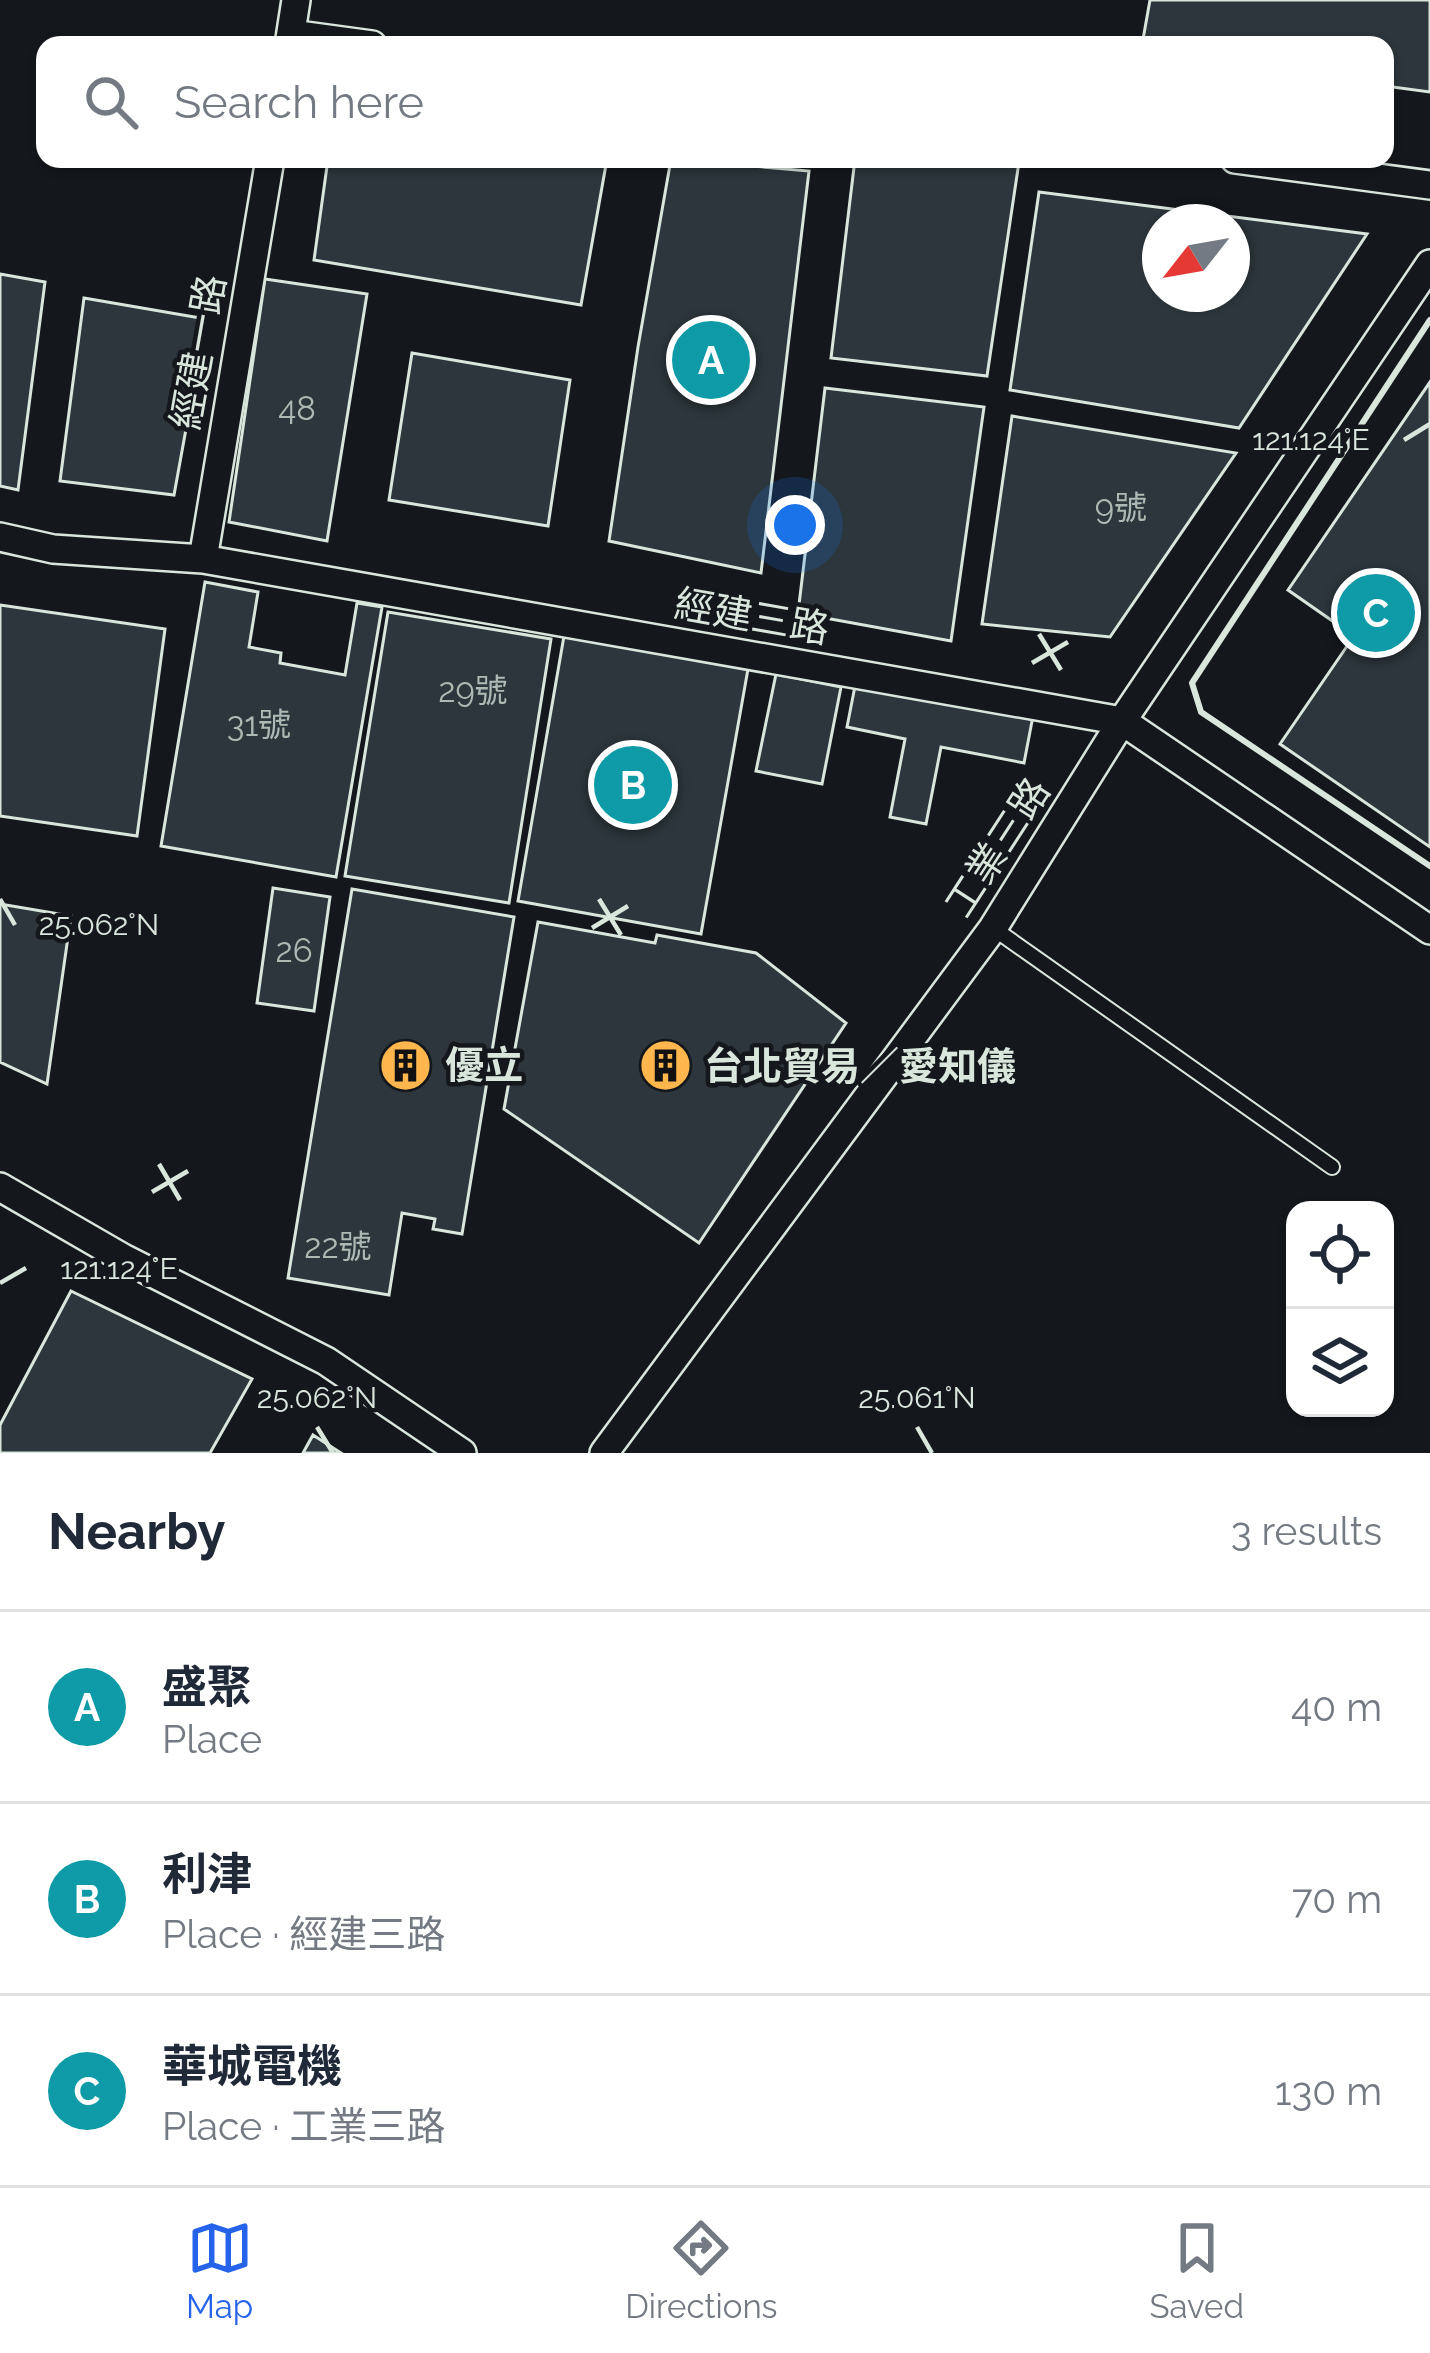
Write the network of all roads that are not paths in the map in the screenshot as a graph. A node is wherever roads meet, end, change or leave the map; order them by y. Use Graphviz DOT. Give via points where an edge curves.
graph roads {
  1 [pos="296,0"];
  2 [pos="291,36"];
  3 [pos="268,168"];
  4 [pos="1302,168"];
  5 [pos="1430,185"];
  6 [pos="1430,264"];
  7 [pos="0,537"];
  8 [pos="203,559"];
  9 [pos="1122,721"];
  10 [pos="993,928"];
  11 [pos="1430,929"];
  12 [pos="1332,1167"];
  13 [pos="0,1186"];
  14 [pos="462,1453"];
  15 [pos="604,1453"];
  1 -- 2 [label="street"];
  3 -- 8 [label="street, 經建一路"];
  4 -- 5 [label="street"];
  6 -- 9 [label="street, 工業三路"];
  7 -- 8 [label="street, 經建三路" via="53,549"];
  8 -- 9 [label="street, 經建三路"];
  9 -- 10 [label="street, 工業三路"];
  9 -- 11 [label="street, 經建三路"];
  10 -- 12 [label="lane"];
  10 -- 15 [label="street, 工業三路"];
  13 -- 14 [label="street" via="326,1361"];
}
